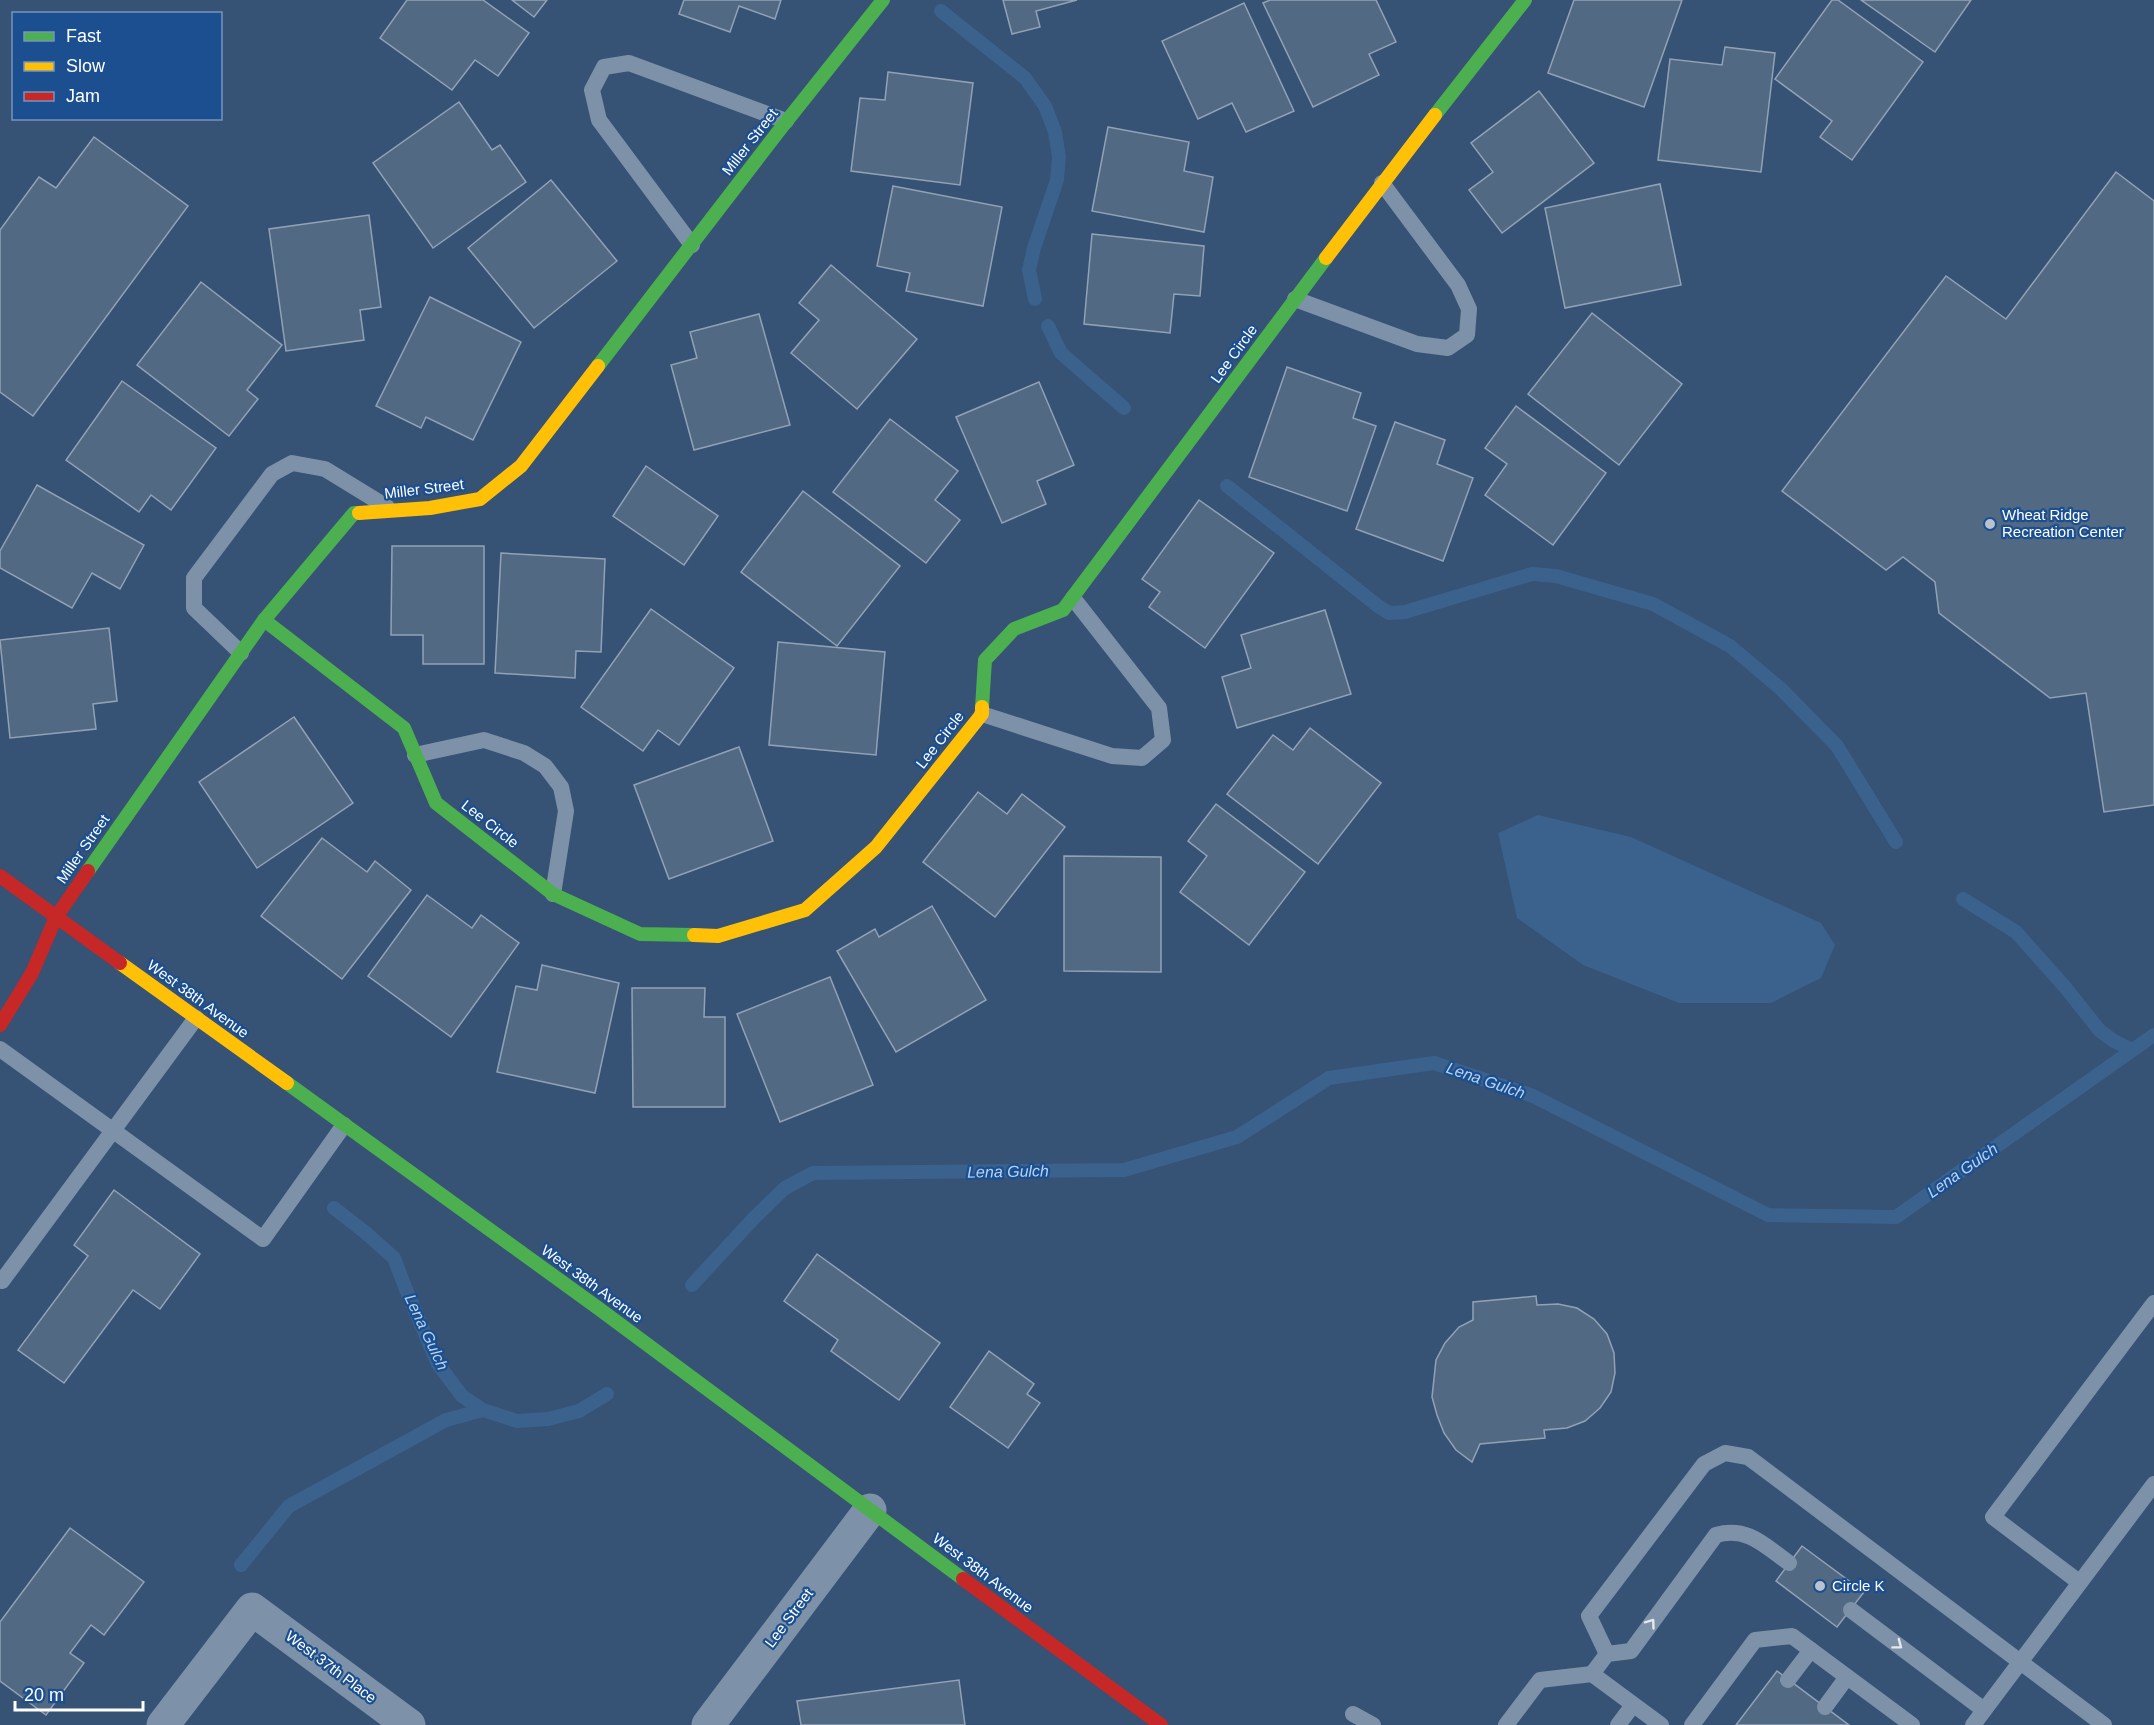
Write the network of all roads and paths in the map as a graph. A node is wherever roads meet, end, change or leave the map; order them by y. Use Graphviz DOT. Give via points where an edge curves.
graph roads {
  1 [pos="883,0"];
  2 [pos="1525,0"];
  3 [pos="786,121"];
  4 [pos="1382,183"];
  5 [pos="692,245"];
  6 [pos="1295,299"];
  7 [pos="393,510"];
  8 [pos="1073,598"];
  9 [pos="264,620"];
  10 [pos="241,653"];
  11 [pos="982,714"];
  12 [pos="415,754"];
  13 [pos="0,876"];
  14 [pos="553,894"];
  15 [pos="57,917"];
  16 [pos="196,1018"];
  17 [pos="0,1025"];
  18 [pos="0,1049"];
  19 [pos="344,1125"];
  20 [pos="113,1131"];
  21 [pos="0,1280"];
  22 [pos="2154,1304"];
  23 [pos="2154,1484"];
  24 [pos="870,1510"];
  25 [pos="1789,1563"];
  26 [pos="2079,1582"];
  27 [pos="1851,1610"];
  28 [pos="1811,1650"];
  29 [pos="1607,1654"];
  30 [pos="2020,1661"];
  31 [pos="1592,1674"];
  32 [pos="1847,1677"];
  33 [pos="1788,1680"];
  34 [pos="1633,1705"];
  35 [pos="1825,1707"];
  36 [pos="1984,1710"];
  37 [pos="1353,1714"];
  38 [pos="1901,1722"];
  39 [pos="163,1725"];
  40 [pos="409,1725"];
  41 [pos="708,1725"];
  42 [pos="1161,1725"];
  43 [pos="1373,1725"];
  44 [pos="1506,1725"];
  45 [pos="1618,1725"];
  46 [pos="1661,1725"];
  47 [pos="1692,1725"];
  48 [pos="1973,1725"];
  49 [pos="2104,1725"];
  1 -- 3 [label="street, Miller Street"];
  2 -- 4 [label="street, Lee Circle"];
  3 -- 5 [label="street, Miller Street"];
  3 -- 5 [label="lane" via="629,63 604,68 592,90 599,120"];
  4 -- 6 [label="street, Lee Circle"];
  4 -- 6 [label="lane" via="1458,285 1470,309 1467,335 1448,348 1417,344"];
  5 -- 7 [label="street, Miller Street" via="521,466 480,499"];
  6 -- 8 [label="street, Lee Circle"];
  7 -- 9 [label="street, Miller Street" via="354,513"];
  7 -- 10 [label="lane" via="325,469 292,463 272,474 194,578 194,608"];
  8 -- 11 [label="street, Lee Circle" via="1063,610 1014,629 985,660"];
  8 -- 11 [label="lane" via="1159,708 1162,740 1142,758 1112,756"];
  9 -- 10 [label="street, Miller Street"];
  9 -- 12 [label="street, Lee Circle" via="404,728"];
  10 -- 15 [label="street, Miller Street"];
  11 -- 14 [label="street, Lee Circle" via="876,847 805,910 718,936 640,934"];
  12 -- 14 [label="street, Lee Circle" via="436,803"];
  12 -- 14 [label="lane" via="484,740 524,753 545,766 561,787 566,811"];
  13 -- 15 [label="street, West 38th Avenue"];
  15 -- 16 [label="street, West 38th Avenue"];
  15 -- 17 [label="street, Miller Street" via="40,962"];
  16 -- 19 [label="street, West 38th Avenue"];
  16 -- 20 [label="lane"];
  18 -- 20 [label="lane"];
  19 -- 20 [label="lane" via="263,1239"];
  19 -- 24 [label="street, West 38th Avenue"];
  20 -- 21 [label="lane"];
  22 -- 26 [label="lane" via="1993,1517"];
  23 -- 26 [label="lane"];
  24 -- 41 [label="street, Lee Street"];
  24 -- 42 [label="street, West 38th Avenue"];
  29 -- 25 [label="lane, one-way" via="1631,1651 1716,1535 1751,1535"];
  26 -- 30 [label="lane"];
  27 -- 36 [label="lane, one-way"];
  28 -- 32 [label="lane"];
  28 -- 33 [label="lane"];
  28 -- 47 [label="lane" via="1792,1636 1755,1640"];
  29 -- 30 [label="lane" via="1589,1616 1704,1464 1725,1453 1748,1457"];
  29 -- 31 [label="lane"];
  30 -- 36 [label="lane"];
  30 -- 49 [label="lane"];
  31 -- 34 [label="lane"];
  31 -- 44 [label="lane" via="1540,1680"];
  32 -- 35 [label="lane"];
  32 -- 38 [label="lane"];
  34 -- 45 [label="lane"];
  34 -- 46 [label="lane"];
  36 -- 48 [label="lane"];
  37 -- 43 [label="lane"];
  39 -- 40 [label="street, West 37th Place" via="252,1609"];
}
